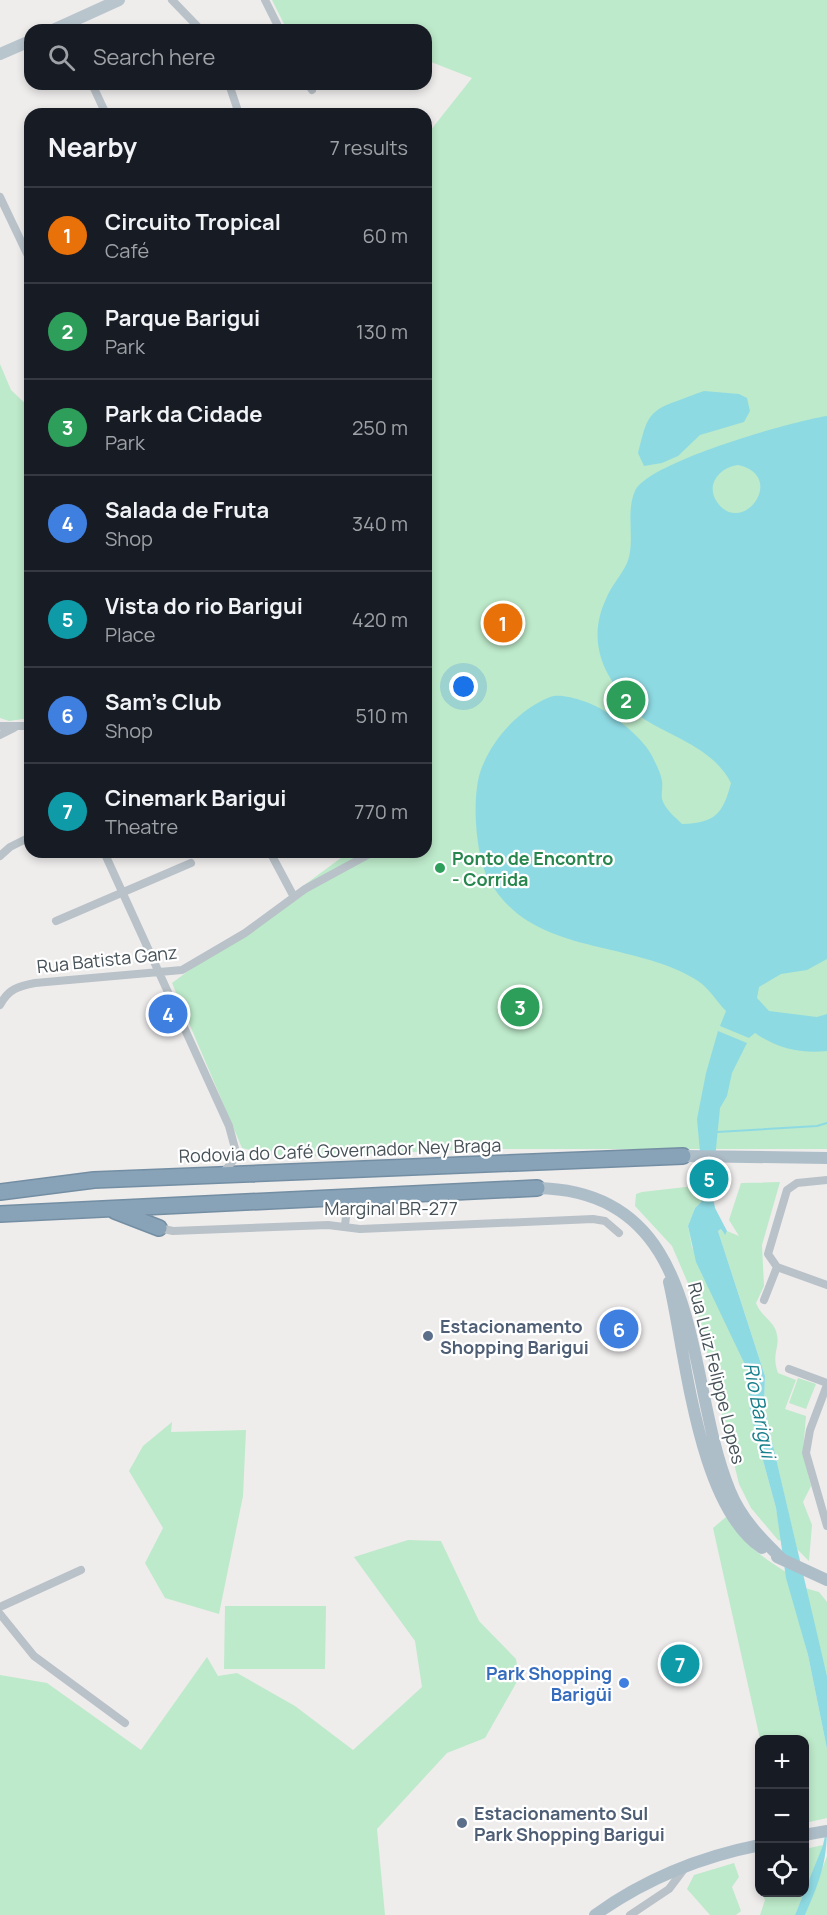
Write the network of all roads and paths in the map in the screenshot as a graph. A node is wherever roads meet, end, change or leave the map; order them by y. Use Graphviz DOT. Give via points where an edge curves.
graph roads {
  1 [pos="119,0"];
  2 [pos="172,0"];
  3 [pos="265,0"];
  4 [pos="69,24"];
  5 [pos="195,24"];
  6 [pos="277,24"];
  7 [pos="24,44"];
  8 [pos="0,54"];
  9 [pos="95,90"];
  10 [pos="231,90"];
  11 [pos="103,108"];
  12 [pos="237,108"];
  13 [pos="0,197"];
  14 [pos="24,247"];
  15 [pos="0,726"];
  16 [pos="24,727"];
  17 [pos="14,728"];
  18 [pos="0,735"];
  19 [pos="24,840"];
  20 [pos="0,856"];
  21 [pos="107,858"];
  22 [pos="273,858"];
  23 [pos="362,858"];
  24 [pos="191,863"];
  25 [pos="124,893"];
  26 [pos="294,897"];
  27 [pos="56,921"];
  28 [pos="162,973"];
  29 [pos="0,1005"];
  30 [pos="682,1156"];
  31 [pos="827,1158"];
  32 [pos="222,1174"];
  33 [pos="94,1180"];
  34 [pos="827,1180"];
  35 [pos="0,1186"];
  36 [pos="537,1188"];
  37 [pos="0,1192"];
  38 [pos="348,1197"];
  39 [pos="103,1208"];
  40 [pos="0,1214"];
  41 [pos="345,1226"];
  42 [pos="159,1228"];
  43 [pos="619,1233"];
  44 [pos="777,1266"];
  45 [pos="827,1284"];
  46 [pos="764,1300"];
  47 [pos="789,1369"];
  48 [pos="827,1386"];
  49 [pos="827,1526"];
  50 [pos="81,1570"];
  51 [pos="825,1579"];
  52 [pos="0,1608"];
  53 [pos="0,1614"];
  54 [pos="125,1723"];
  55 [pos="827,1831"];
  56 [pos="809,1834"];
  57 [pos="755,1846"];
  58 [pos="687,1864"];
  59 [pos="595,1915"];
  60 [pos="630,1915"];
  1 -- 4 [label="main road"];
  2 -- 5 [label="street"];
  3 -- 6 [label="street"];
  7 -- 8 [label="main road"];
  9 -- 11 [label="street"];
  10 -- 12 [label="street"];
  13 -- 14 [label="street"];
  15 -- 17 [label="street"];
  16 -- 17 [label="street"];
  17 -- 18 [label="street"];
  19 -- 20 [label="street"];
  21 -- 25 [label="street"];
  22 -- 26 [label="street"];
  23 -- 26 [label="street, Rua Batista Ganz"];
  24 -- 25 [label="street"];
  25 -- 27 [label="street"];
  25 -- 28 [label="street"];
  26 -- 28 [label="street, Rua Batista Ganz" via="207,958 182,970"];
  28 -- 29 [label="street, Rua Batista Ganz" via="18,986 6,994"];
  28 -- 32 [label="street" via="230,1126 237,1156"];
  30 -- 31 [label="main road"];
  30 -- 32 [label="highway, Rodovia do Café Governador Ney Braga"];
  32 -- 33 [label="highway, Rodovia do Café Governador Ney Braga"];
  33 -- 35 [label="highway"];
  33 -- 37 [label="highway, Rodovia do Café Governador Ney Braga"];
  34 -- 44 [label="street" via="797,1183 787,1190 768,1248 769,1259"];
  36 -- 38 [label="highway"];
  36 -- 51 [label="main road, Rua Luiz Felippe Lopes" via="576,1192 607,1205 639,1228 663,1257 685,1309 717,1453 730,1493 746,1520 782,1559"];
  38 -- 39 [label="highway"];
  38 -- 41 [label="street"];
  39 -- 40 [label="highway"];
  39 -- 42 [label="highway"];
  41 -- 42 [label="street, Marginal BR-277"];
  41 -- 43 [label="street, Marginal BR-277" via="360,1229 599,1219"];
  44 -- 45 [label="street"];
  44 -- 46 [label="street"];
  47 -- 48 [label="street"];
  48 -- 49 [label="street" via="810,1430 806,1453"];
  50 -- 52 [label="street"];
  53 -- 54 [label="street" via="34,1656"];
  55 -- 56 [label="main road"];
  57 -- 58 [label="main road"];
  58 -- 59 [label="main road" via="630,1892"];
  58 -- 60 [label="street" via="669,1889"];
}
